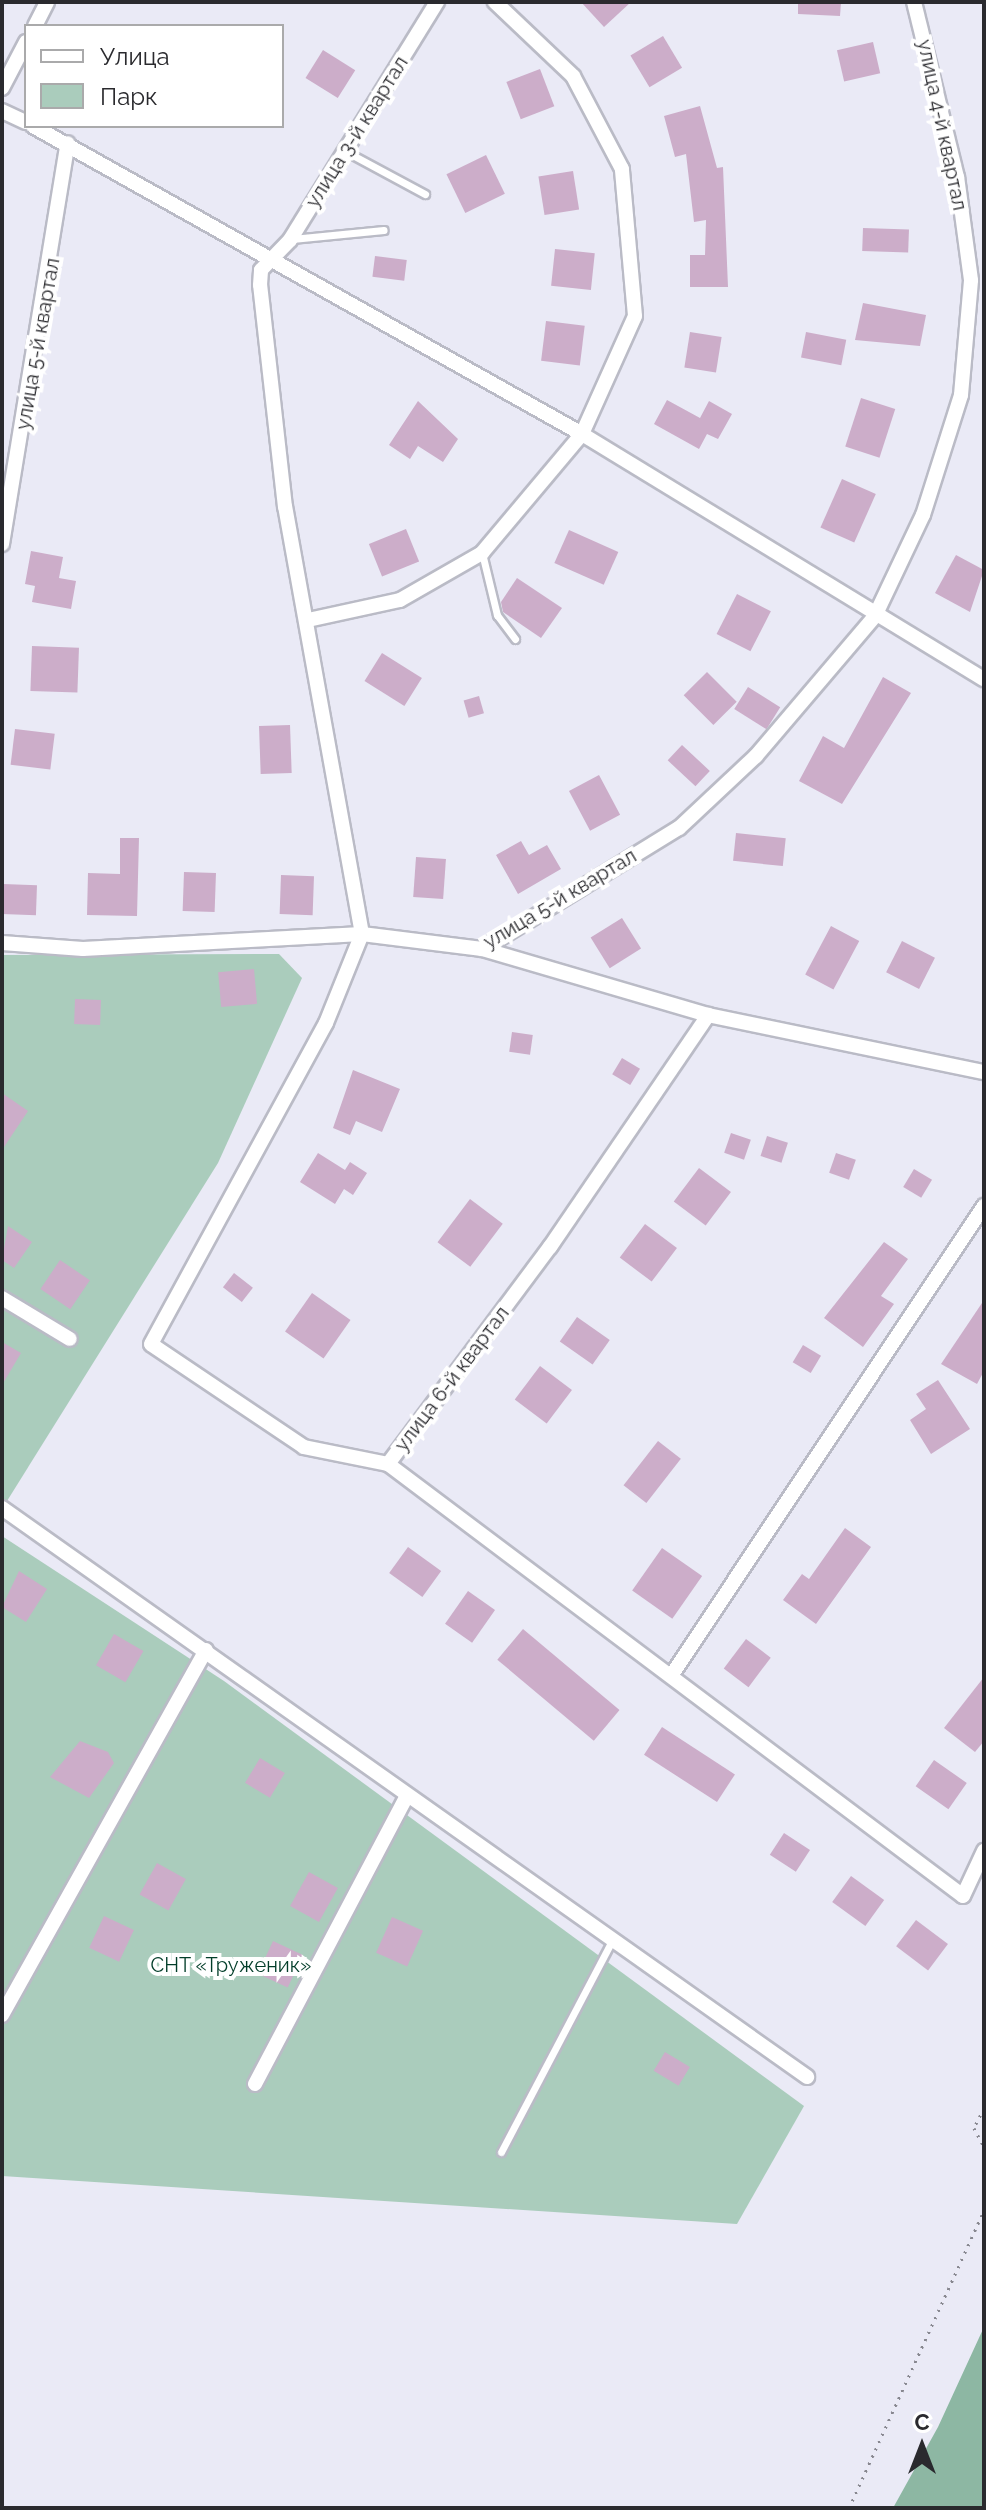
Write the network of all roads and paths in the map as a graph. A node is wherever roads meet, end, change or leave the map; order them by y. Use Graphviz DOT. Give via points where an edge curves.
graph roads {
  1 [pos="47,2"];
  2 [pos="437,2"];
  3 [pos="495,2"];
  4 [pos="914,2"];
  5 [pos="36,24"];
  6 [pos="24,46"];
  7 [pos="2,88"];
  8 [pos="2,111"];
  9 [pos="24,121"];
  10 [pos="37,128"];
  11 [pos="68,143"];
  12 [pos="345,151"];
  13 [pos="425,194"];
  14 [pos="384,230"];
  15 [pos="290,240"];
  16 [pos="274,259"];
  17 [pos="978,280"];
  18 [pos="582,434"];
  19 [pos="2,544"];
  20 [pos="482,553"];
  21 [pos="875,616"];
  22 [pos="308,620"];
  23 [pos="515,639"];
  24 [pos="984,679"];
  25 [pos="362,934"];
  26 [pos="2,943"];
  27 [pos="482,949"];
  28 [pos="708,1015"];
  29 [pos="984,1072"];
  30 [pos="984,1206"];
  31 [pos="2,1298"];
  32 [pos="70,1339"];
  33 [pos="388,1464"];
  34 [pos="2,1508"];
  35 [pos="206,1650"];
  36 [pos="671,1676"];
  37 [pos="407,1796"];
  38 [pos="984,1851"];
  39 [pos="610,1944"];
  40 [pos="2,2015"];
  41 [pos="807,2077"];
  42 [pos="255,2084"];
  43 [pos="984,2108"];
  44 [pos="984,2147"];
  45 [pos="501,2152"];
  46 [pos="984,2210"];
  47 [pos="849,2508"];
  1 -- 5 [label="street"];
  2 -- 12 [label="street, улица 3-й квартал"];
  3 -- 18 [label="street" via="573,76 622,169 635,316"];
  4 -- 17 [label="street, улица 4-й квартал"];
  6 -- 7 [label="street"];
  8 -- 9 [label="street"];
  10 -- 11 [label="street"];
  11 -- 16 [label="street"];
  11 -- 19 [label="street, улица 5-й квартал"];
  12 -- 13 [label="lane"];
  12 -- 15 [label="street, улица 3-й квартал"];
  14 -- 15 [label="lane"];
  15 -- 16 [label="street, улица 3-й квартал"];
  16 -- 18 [label="street"];
  16 -- 22 [label="street, улица 3-й квартал" via="261,270 260,285 269,403"];
  17 -- 21 [label="street, улица 4-й квартал" via="961,395 923,515"];
  18 -- 20 [label="street"];
  18 -- 21 [label="street"];
  20 -- 22 [label="street" via="400,600"];
  20 -- 23 [label="lane" via="497,615"];
  21 -- 24 [label="street"];
  21 -- 27 [label="street, улица 5-й квартал" via="756,756 679,828"];
  22 -- 25 [label="street, улица 3-й квартал"];
  25 -- 26 [label="street, улица 5-й квартал" via="83,949"];
  25 -- 27 [label="street, улица 5-й квартал"];
  25 -- 33 [label="street" via="326,1023 151,1344 304,1447"];
  27 -- 28 [label="street"];
  28 -- 29 [label="street"];
  28 -- 33 [label="street, улица 6-й квартал" via="550,1247"];
  30 -- 36 [label="street"];
  31 -- 32 [label="street"];
  33 -- 36 [label="street, улица 6-й квартал"];
  34 -- 35 [label="street"];
  35 -- 37 [label="street"];
  35 -- 40 [label="street"];
  36 -- 38 [label="street, улица 6-й квартал" via="963,1896"];
  37 -- 39 [label="street"];
  37 -- 42 [label="street"];
  39 -- 41 [label="street"];
  39 -- 45 [label="lane"];
  43 -- 44 [label="path" via="974,2128"];
  46 -- 47 [label="path"];
}
